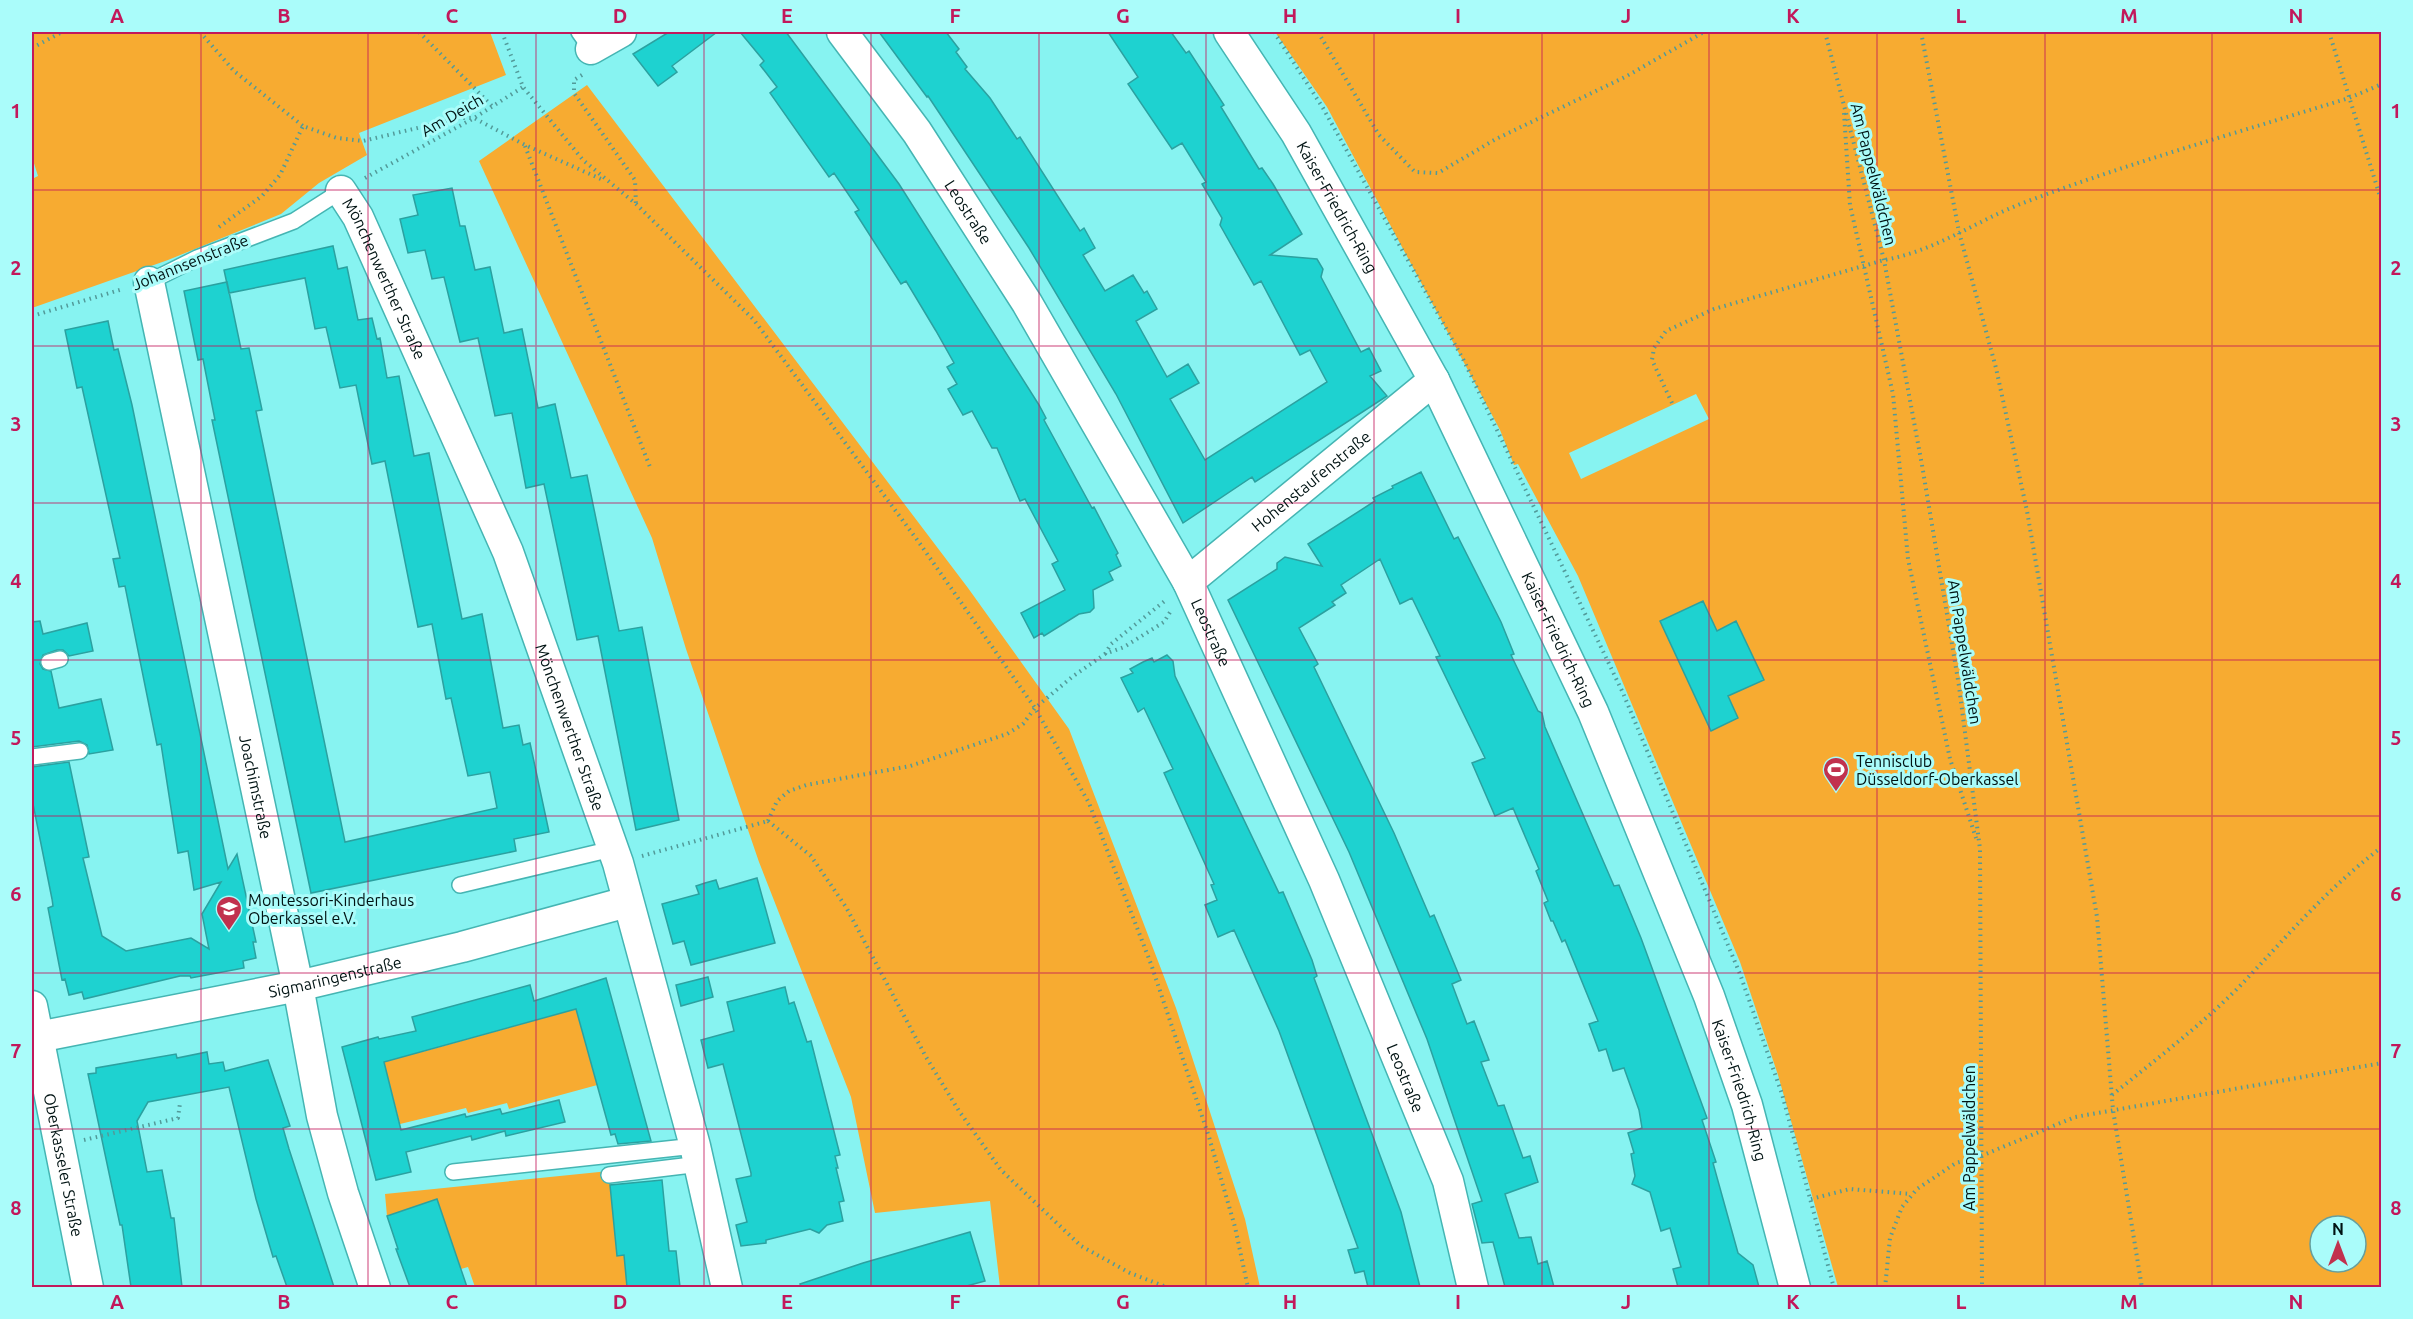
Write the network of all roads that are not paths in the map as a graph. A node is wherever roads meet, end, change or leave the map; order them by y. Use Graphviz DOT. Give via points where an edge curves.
graph roads {
  1 [pos="621,32"];
  2 [pos="842,32"];
  3 [pos="1229,32"];
  4 [pos="585,40"];
  5 [pos="341,191"];
  6 [pos="149,282"];
  7 [pos="1434,380"];
  8 [pos="1188,582"];
  9 [pos="80,751"];
  10 [pos="32,757"];
  11 [pos="612,849"];
  12 [pos="460,885"];
  13 [pos="627,902"];
  14 [pos="298,986"];
  15 [pos="32,1006"];
  16 [pos="38,1037"];
  17 [pos="698,1155"];
  18 [pos="453,1172"];
  19 [pos="609,1174"];
  20 [pos="88,1287"];
  21 [pos="375,1287"];
  22 [pos="727,1287"];
  23 [pos="1473,1287"];
  24 [pos="1795,1287"];
  1 -- 4 [label="street"];
  2 -- 8 [label="street, Leostraße" via="917,132 1027,303"];
  3 -- 7 [label="street, Kaiser-Friedrich-Ring" via="1296,133"];
  5 -- 6 [label="lane, Johannsenstraße" via="294,221 197,258"];
  5 -- 11 [label="street, Mönchenwerther Straße" via="358,217 508,552"];
  6 -- 14 [label="street, Joachimstraße"];
  7 -- 8 [label="street, Hohenstaufenstraße"];
  7 -- 24 [label="street, Kaiser-Friedrich-Ring" via="1593,712 1665,884 1747,1105"];
  8 -- 23 [label="street, Leostraße" via="1324,880 1448,1181"];
  9 -- 10 [label="lane"];
  11 -- 12 [label="lane"];
  11 -- 13 [label="street, Mönchenwerther Straße"];
  13 -- 14 [label="street, Sigmaringenstraße"];
  13 -- 17 [label="street, Mönchenwerther Straße"];
  14 -- 16 [label="street, Sigmaringenstraße"];
  14 -- 21 [label="street, Joachimstraße" via="322,1116"];
  15 -- 16 [label="street, Oberkasseler Straße"];
  16 -- 20 [label="street, Oberkasseler Straße"];
  17 -- 18 [label="lane"];
  17 -- 19 [label="lane"];
  17 -- 22 [label="street, Mönchenwerther Straße"];
}
